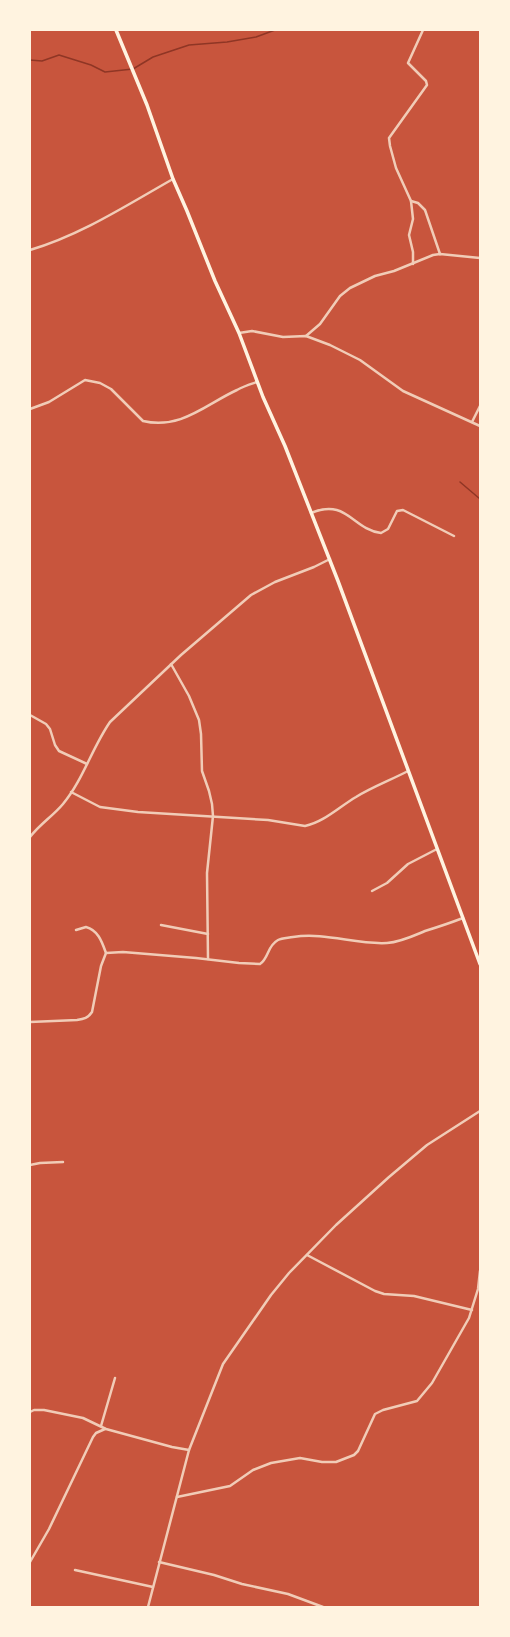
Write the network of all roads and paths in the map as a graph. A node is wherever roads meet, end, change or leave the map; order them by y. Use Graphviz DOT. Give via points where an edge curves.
graph roads {
  1 [pos="116,30"];
  2 [pos="423,30"];
  3 [pos="173,180"];
  4 [pos="411,201"];
  5 [pos="30,250"];
  6 [pos="440,254"];
  7 [pos="480,258"];
  8 [pos="413,264"];
  9 [pos="239,333"];
  10 [pos="306,336"];
  11 [pos="257,382"];
  12 [pos="480,406"];
  13 [pos="30,409"];
  14 [pos="472,422"];
  15 [pos="480,426"];
  16 [pos="311,513"];
  17 [pos="454,536"];
  18 [pos="330,559"];
  19 [pos="171,664"];
  20 [pos="30,715"];
  21 [pos="87,764"];
  22 [pos="408,771"];
  23 [pos="71,792"];
  24 [pos="213,816"];
  25 [pos="30,837"];
  26 [pos="438,849"];
  27 [pos="372,891"];
  28 [pos="463,918"];
  29 [pos="161,925"];
  30 [pos="76,930"];
  31 [pos="208,934"];
  32 [pos="106,953"];
  33 [pos="208,959"];
  34 [pos="480,964"];
  35 [pos="30,1022"];
  36 [pos="480,1112"];
  37 [pos="64,1162"];
  38 [pos="30,1166"];
  39 [pos="307,1255"];
  40 [pos="480,1271"];
  41 [pos="472,1310"];
  42 [pos="115,1378"];
  43 [pos="30,1412"];
  44 [pos="101,1426"];
  45 [pos="106,1429"];
  46 [pos="189,1450"];
  47 [pos="177,1497"];
  48 [pos="30,1562"];
  49 [pos="159,1562"];
  50 [pos="75,1570"];
  51 [pos="152,1587"];
  52 [pos="148,1607"];
  53 [pos="323,1607"];
  1 -- 3 [label="main road" via="147,105"];
  2 -- 4 [label="street" via="408,63 427,85 389,138 396,168"];
  3 -- 5 [label="street" via="79,232"];
  3 -- 9 [label="main road"];
  4 -- 6 [label="street" via="418,203 425,210"];
  4 -- 8 [label="street" via="414,218 410,235"];
  6 -- 7 [label="street"];
  6 -- 8 [label="street"];
  8 -- 10 [label="street" via="375,276 350,288 340,296 320,324"];
  9 -- 10 [label="street" via="252,331 283,337"];
  9 -- 11 [label="main road"];
  10 -- 14 [label="street" via="360,360 403,391"];
  11 -- 13 [label="street" via="237,390 190,417 162,423 143,421 111,389 100,383 85,380 49,402"];
  11 -- 16 [label="main road"];
  12 -- 14 [label="street"];
  14 -- 15 [label="street"];
  16 -- 17 [label="street" via="331,508 376,533 381,533 388,529 397,511 403,510"];
  16 -- 18 [label="main road"];
  18 -- 19 [label="street" via="250,595"];
  18 -- 22 [label="main road"];
  19 -- 21 [label="street" via="110,722"];
  19 -- 24 [label="street" via="199,720 202,771 209,791"];
  20 -- 21 [label="street" via="46,724 59,751"];
  21 -- 23 [label="street"];
  22 -- 24 [label="street" via="356,797 310,825"];
  22 -- 26 [label="main road"];
  23 -- 24 [label="street" via="100,807"];
  23 -- 25 [label="street" via="56,812"];
  24 -- 31 [label="street" via="206,873"];
  26 -- 27 [label="street" via="408,864 387,883"];
  26 -- 28 [label="main road"];
  28 -- 33 [label="street" via="387,943 322,935 302,935 284,939 270,947 266,958 260,964 239,964"];
  28 -- 34 [label="main road"];
  29 -- 31 [label="street"];
  30 -- 32 [label="street" via="86,927 94,931"];
  31 -- 33 [label="street"];
  32 -- 33 [label="street"];
  32 -- 35 [label="street" via="92,1012 88,1017 77,1020"];
  36 -- 39 [label="street" via="427,1145 394,1172"];
  37 -- 38 [label="street"];
  39 -- 41 [label="street" via="375,1291 414,1296"];
  39 -- 46 [label="street" via="271,1295 223,1364"];
  40 -- 41 [label="street"];
  41 -- 47 [label="street" via="432,1383 422,1396 417,1401 374,1414 354,1456 336,1462 300,1458 271,1463 253,1470 230,1486"];
  42 -- 44 [label="street"];
  43 -- 44 [label="street" via="39,1410 79,1417"];
  44 -- 45 [label="street"];
  45 -- 46 [label="street"];
  45 -- 48 [label="street" via="93,1437 49,1529"];
  46 -- 47 [label="street"];
  47 -- 49 [label="street"];
  49 -- 51 [label="street"];
  49 -- 53 [label="street" via="288,1594"];
  50 -- 51 [label="street"];
  51 -- 52 [label="street"];
}
